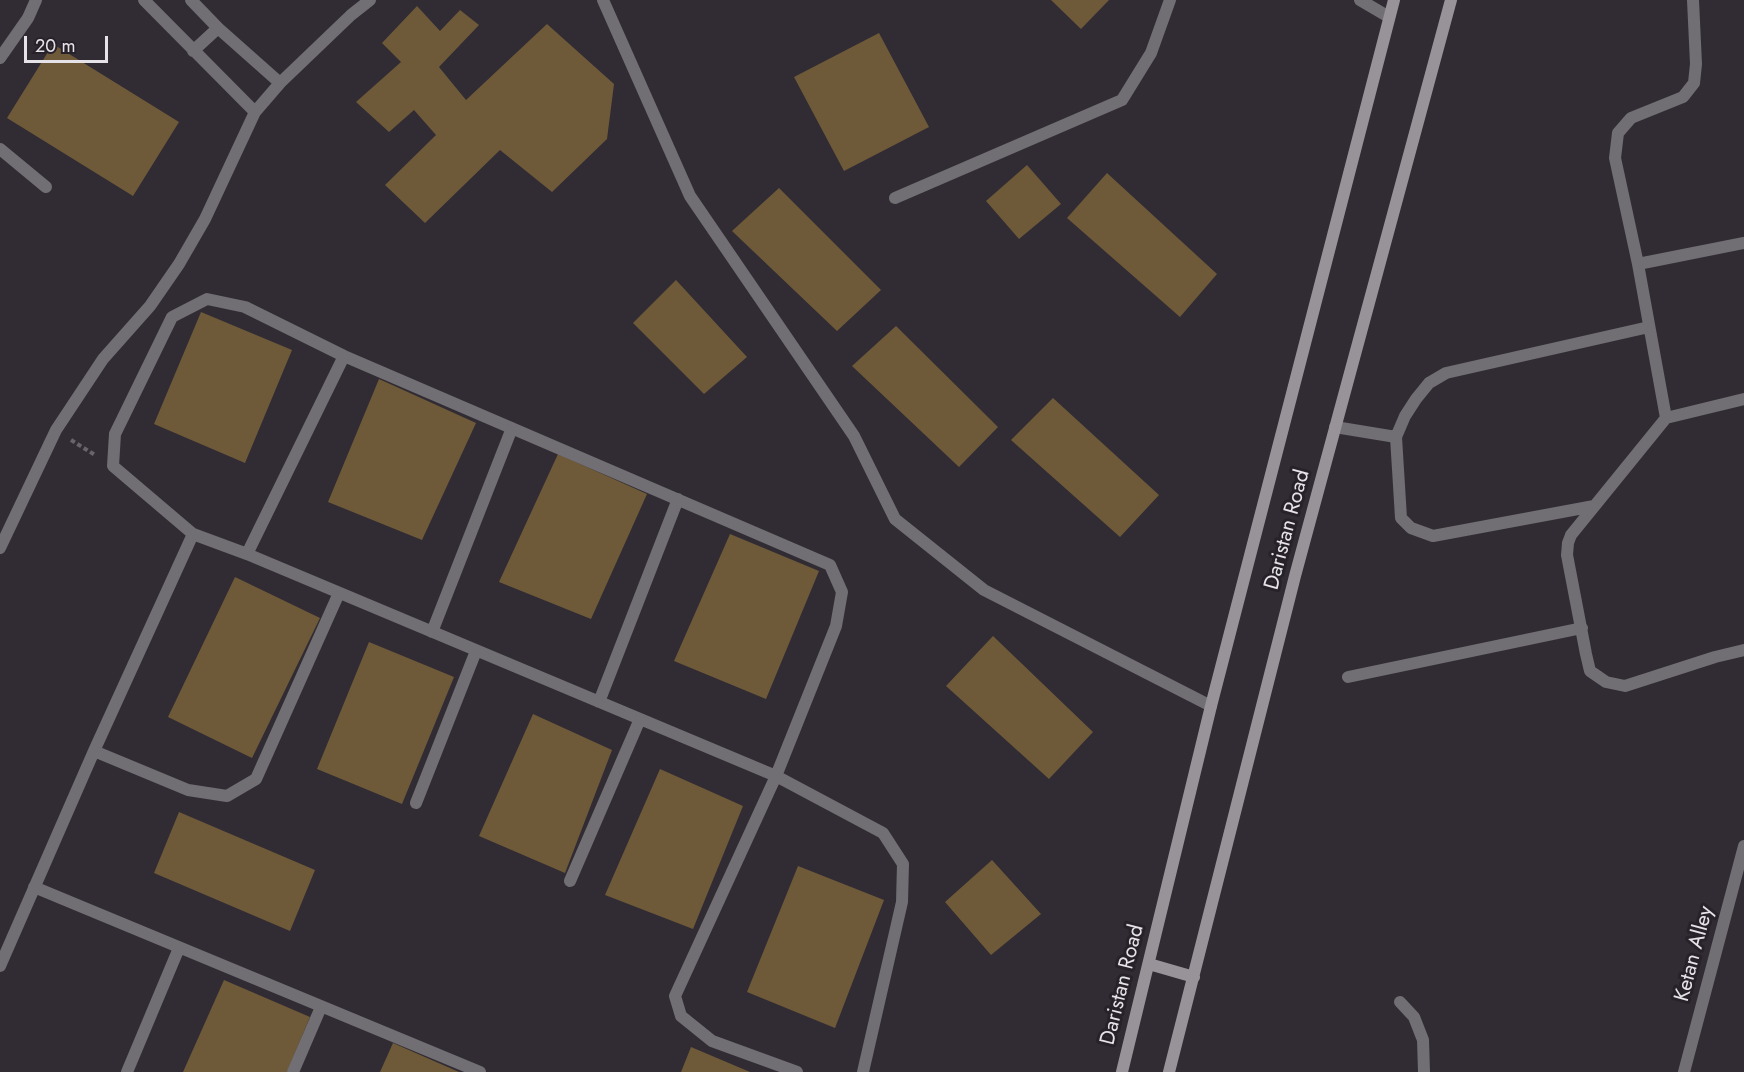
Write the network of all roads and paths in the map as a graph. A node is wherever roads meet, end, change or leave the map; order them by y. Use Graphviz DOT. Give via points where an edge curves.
graph roads {
  1 [pos="36,0"];
  2 [pos="144,0"];
  3 [pos="191,0"];
  4 [pos="370,0"];
  5 [pos="603,0"];
  6 [pos="1170,0"];
  7 [pos="1360,0"];
  8 [pos="1394,0"];
  9 [pos="1451,0"];
  10 [pos="1693,0"];
  11 [pos="1389,17"];
  12 [pos="218,28"];
  13 [pos="194,51"];
  14 [pos="0,58"];
  15 [pos="280,83"];
  16 [pos="255,112"];
  17 [pos="0,149"];
  18 [pos="46,187"];
  19 [pos="895,198"];
  20 [pos="1744,243"];
  21 [pos="1638,264"];
  22 [pos="1649,327"];
  23 [pos="344,356"];
  24 [pos="1744,399"];
  25 [pos="1666,418"];
  26 [pos="1335,427"];
  27 [pos="512,428"];
  28 [pos="56,430"];
  29 [pos="1396,437"];
  30 [pos="113,466"];
  31 [pos="678,499"];
  32 [pos="1594,506"];
  33 [pos="193,534"];
  34 [pos="0,548"];
  35 [pos="246,554"];
  36 [pos="339,593"];
  37 [pos="1582,628"];
  38 [pos="432,632"];
  39 [pos="1744,650"];
  40 [pos="476,651"];
  41 [pos="1348,677"];
  42 [pos="599,702"];
  43 [pos="1211,706"];
  44 [pos="640,719"];
  45 [pos="94,751"];
  46 [pos="776,776"];
  47 [pos="417,803"];
  48 [pos="1744,846"];
  49 [pos="570,881"];
  50 [pos="34,887"];
  51 [pos="179,948"];
  52 [pos="1149,964"];
  53 [pos="0,966"];
  54 [pos="1194,977"];
  55 [pos="1400,1002"];
  56 [pos="321,1007"];
  57 [pos="126,1072"];
  58 [pos="293,1072"];
  59 [pos="480,1072"];
  60 [pos="797,1072"];
  61 [pos="862,1072"];
  62 [pos="1122,1072"];
  63 [pos="1169,1072"];
  64 [pos="1424,1072"];
  65 [pos="1684,1072"];
  1 -- 14 [label="street"];
  2 -- 13 [label="street"];
  3 -- 12 [label="street"];
  4 -- 15 [label="street"];
  5 -- 43 [label="street" via="690,196 854,436 895,519 984,590"];
  6 -- 19 [label="street" via="1151,53 1122,100"];
  7 -- 11 [label="street"];
  8 -- 11 [label="main road, Daristan Road"];
  9 -- 26 [label="main road, Daristan Road"];
  10 -- 21 [label="street" via="1694,83 1683,97 1631,118 1618,133 1615,158"];
  11 -- 43 [label="main road, Daristan Road"];
  12 -- 13 [label="street"];
  12 -- 15 [label="street"];
  13 -- 16 [label="street"];
  15 -- 16 [label="street"];
  16 -- 28 [label="street" via="205,219 179,264 150,306 103,359"];
  17 -- 18 [label="street"];
  20 -- 21 [label="street"];
  21 -- 22 [label="street"];
  22 -- 25 [label="street"];
  22 -- 29 [label="street" via="1446,373 1429,383 1416,399"];
  23 -- 27 [label="street"];
  23 -- 30 [label="street" via="245,307 207,299 172,317 115,434"];
  23 -- 35 [label="street"];
  24 -- 25 [label="street"];
  25 -- 32 [label="street"];
  26 -- 29 [label="street"];
  26 -- 54 [label="main road, Daristan Road"];
  27 -- 31 [label="street"];
  27 -- 38 [label="street"];
  28 -- 30 [label="path"];
  28 -- 34 [label="street"];
  29 -- 32 [label="street" via="1401,518 1411,528 1433,536"];
  30 -- 33 [label="street"];
  31 -- 42 [label="street"];
  31 -- 46 [label="street" via="830,565 842,592 836,626"];
  32 -- 37 [label="street" via="1568,543"];
  33 -- 35 [label="street"];
  33 -- 45 [label="street"];
  35 -- 36 [label="street"];
  36 -- 38 [label="street"];
  36 -- 45 [label="street" via="256,779 227,796 188,790"];
  37 -- 39 [label="street" via="1590,671 1606,682 1625,686"];
  37 -- 41 [label="street"];
  38 -- 40 [label="street"];
  40 -- 42 [label="street"];
  40 -- 47 [label="street"];
  42 -- 44 [label="street"];
  43 -- 52 [label="main road, Daristan Road"];
  44 -- 46 [label="street"];
  44 -- 49 [label="street"];
  45 -- 50 [label="street"];
  46 -- 60 [label="street" via="675,996 681,1016 712,1041"];
  46 -- 61 [label="street" via="883,833 903,864 902,902"];
  48 -- 65 [label="street, Ketan Alley"];
  50 -- 51 [label="street"];
  50 -- 53 [label="street"];
  51 -- 56 [label="street"];
  51 -- 57 [label="street"];
  52 -- 54 [label="main road"];
  52 -- 62 [label="main road, Daristan Road"];
  54 -- 63 [label="main road, Daristan Road"];
  55 -- 64 [label="street" via="1414,1017 1424,1040"];
  56 -- 58 [label="street"];
  56 -- 59 [label="street"];
}
